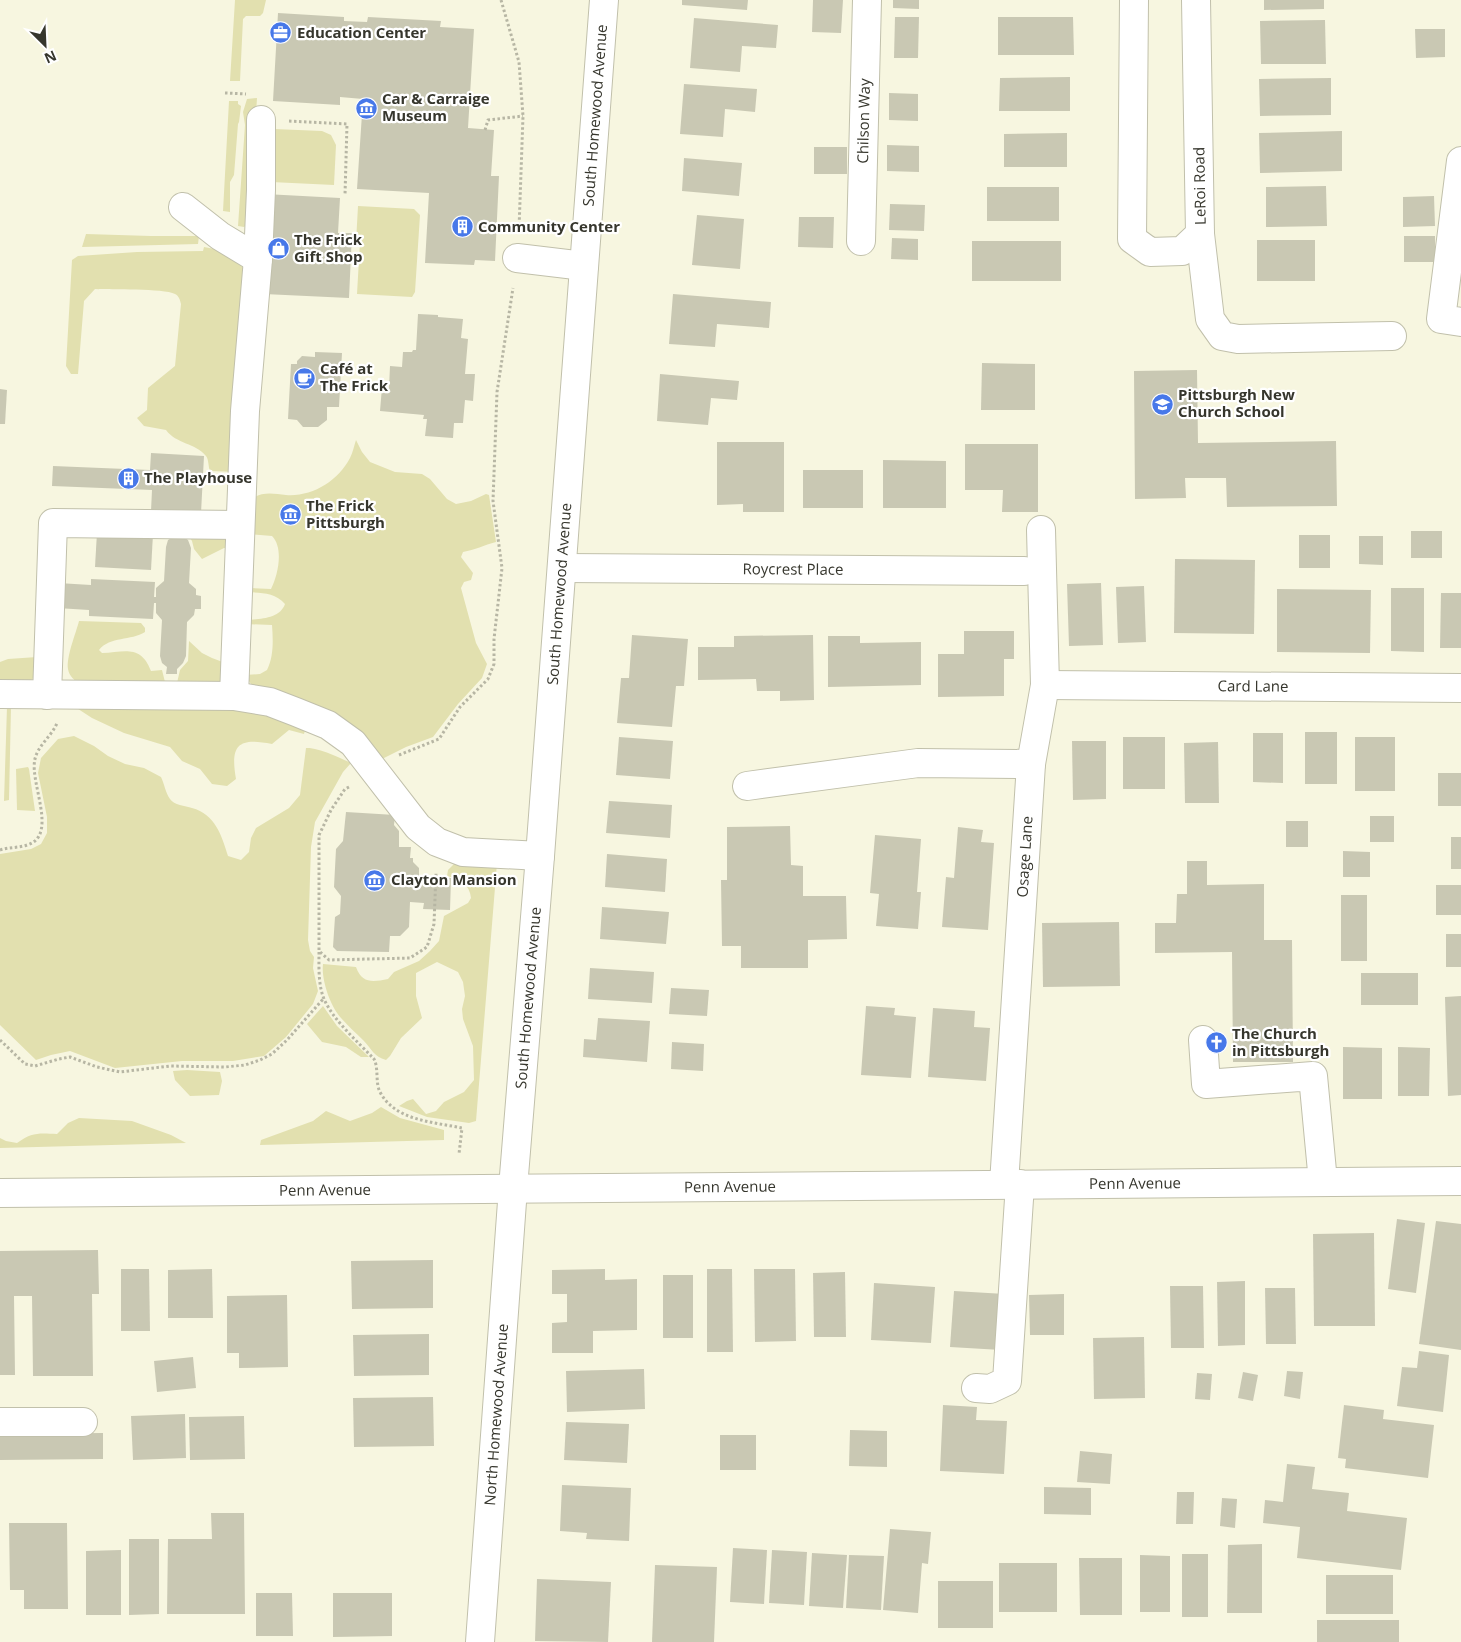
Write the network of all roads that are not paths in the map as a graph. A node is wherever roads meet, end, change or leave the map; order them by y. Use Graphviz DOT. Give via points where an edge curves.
graph roads {
  1 [pos="604,0"];
  2 [pos="867,0"];
  3 [pos="1134,0"];
  4 [pos="1196,0"];
  5 [pos="261,120"];
  6 [pos="1461,161"];
  7 [pos="183,207"];
  8 [pos="1200,234"];
  9 [pos="861,241"];
  10 [pos="517,258"];
  11 [pos="258,259"];
  12 [pos="584,266"];
  13 [pos="1451,320"];
  14 [pos="1392,336"];
  15 [pos="240,525"];
  16 [pos="1041,530"];
  17 [pos="562,568"];
  18 [pos="1024,571"];
  19 [pos="1045,685"];
  20 [pos="1461,688"];
  21 [pos="0,694"];
  22 [pos="54,695"];
  23 [pos="234,696"];
  24 [pos="1031,764"];
  25 [pos="747,786"];
  26 [pos="540,856"];
  27 [pos="1203,1040"];
  28 [pos="1461,1181"];
  29 [pos="1323,1182"];
  30 [pos="1012,1184"];
  31 [pos="513,1188"];
  32 [pos="0,1193"];
  33 [pos="976,1388"];
  34 [pos="0,1422"];
  35 [pos="84,1422"];
  36 [pos="480,1642"];
  1 -- 12 [label="main road, South Homewood Avenue"];
  2 -- 9 [label="main road, Chilson Way"];
  3 -- 8 [label="main road, LeRoi Road" via="1132,239 1150,252 1182,251"];
  4 -- 8 [label="main road, LeRoi Road"];
  5 -- 11 [label="main road"];
  6 -- 13 [label="main road"];
  7 -- 11 [label="main road" via="220,236"];
  8 -- 14 [label="main road" via="1210,318 1222,336 1238,339"];
  10 -- 12 [label="main road"];
  11 -- 15 [label="main road" via="245,411"];
  12 -- 17 [label="main road, South Homewood Avenue"];
  15 -- 22 [label="main road" via="53,523"];
  15 -- 23 [label="main road"];
  16 -- 19 [label="main road, Osage Lane"];
  17 -- 18 [label="main road, Roycrest Place"];
  17 -- 26 [label="main road, South Homewood Avenue"];
  19 -- 20 [label="main road, Card Lane"];
  19 -- 24 [label="main road, Osage Lane"];
  21 -- 22 [label="main road"];
  22 -- 23 [label="main road"];
  23 -- 26 [label="main road" via="270,702 328,725 353,743 418,827 437,842 463,852"];
  24 -- 25 [label="main road" via="918,763"];
  24 -- 30 [label="main road, Osage Lane"];
  26 -- 31 [label="main road, South Homewood Avenue"];
  27 -- 29 [label="main road" via="1206,1084 1313,1076"];
  28 -- 29 [label="main road, Penn Avenue"];
  29 -- 30 [label="main road, Penn Avenue"];
  30 -- 31 [label="main road, Penn Avenue"];
  30 -- 33 [label="main road, Osage Lane" via="1008,1380 990,1389"];
  31 -- 32 [label="main road, Penn Avenue"];
  31 -- 36 [label="main road, North Homewood Avenue"];
  34 -- 35 [label="main road"];
}
